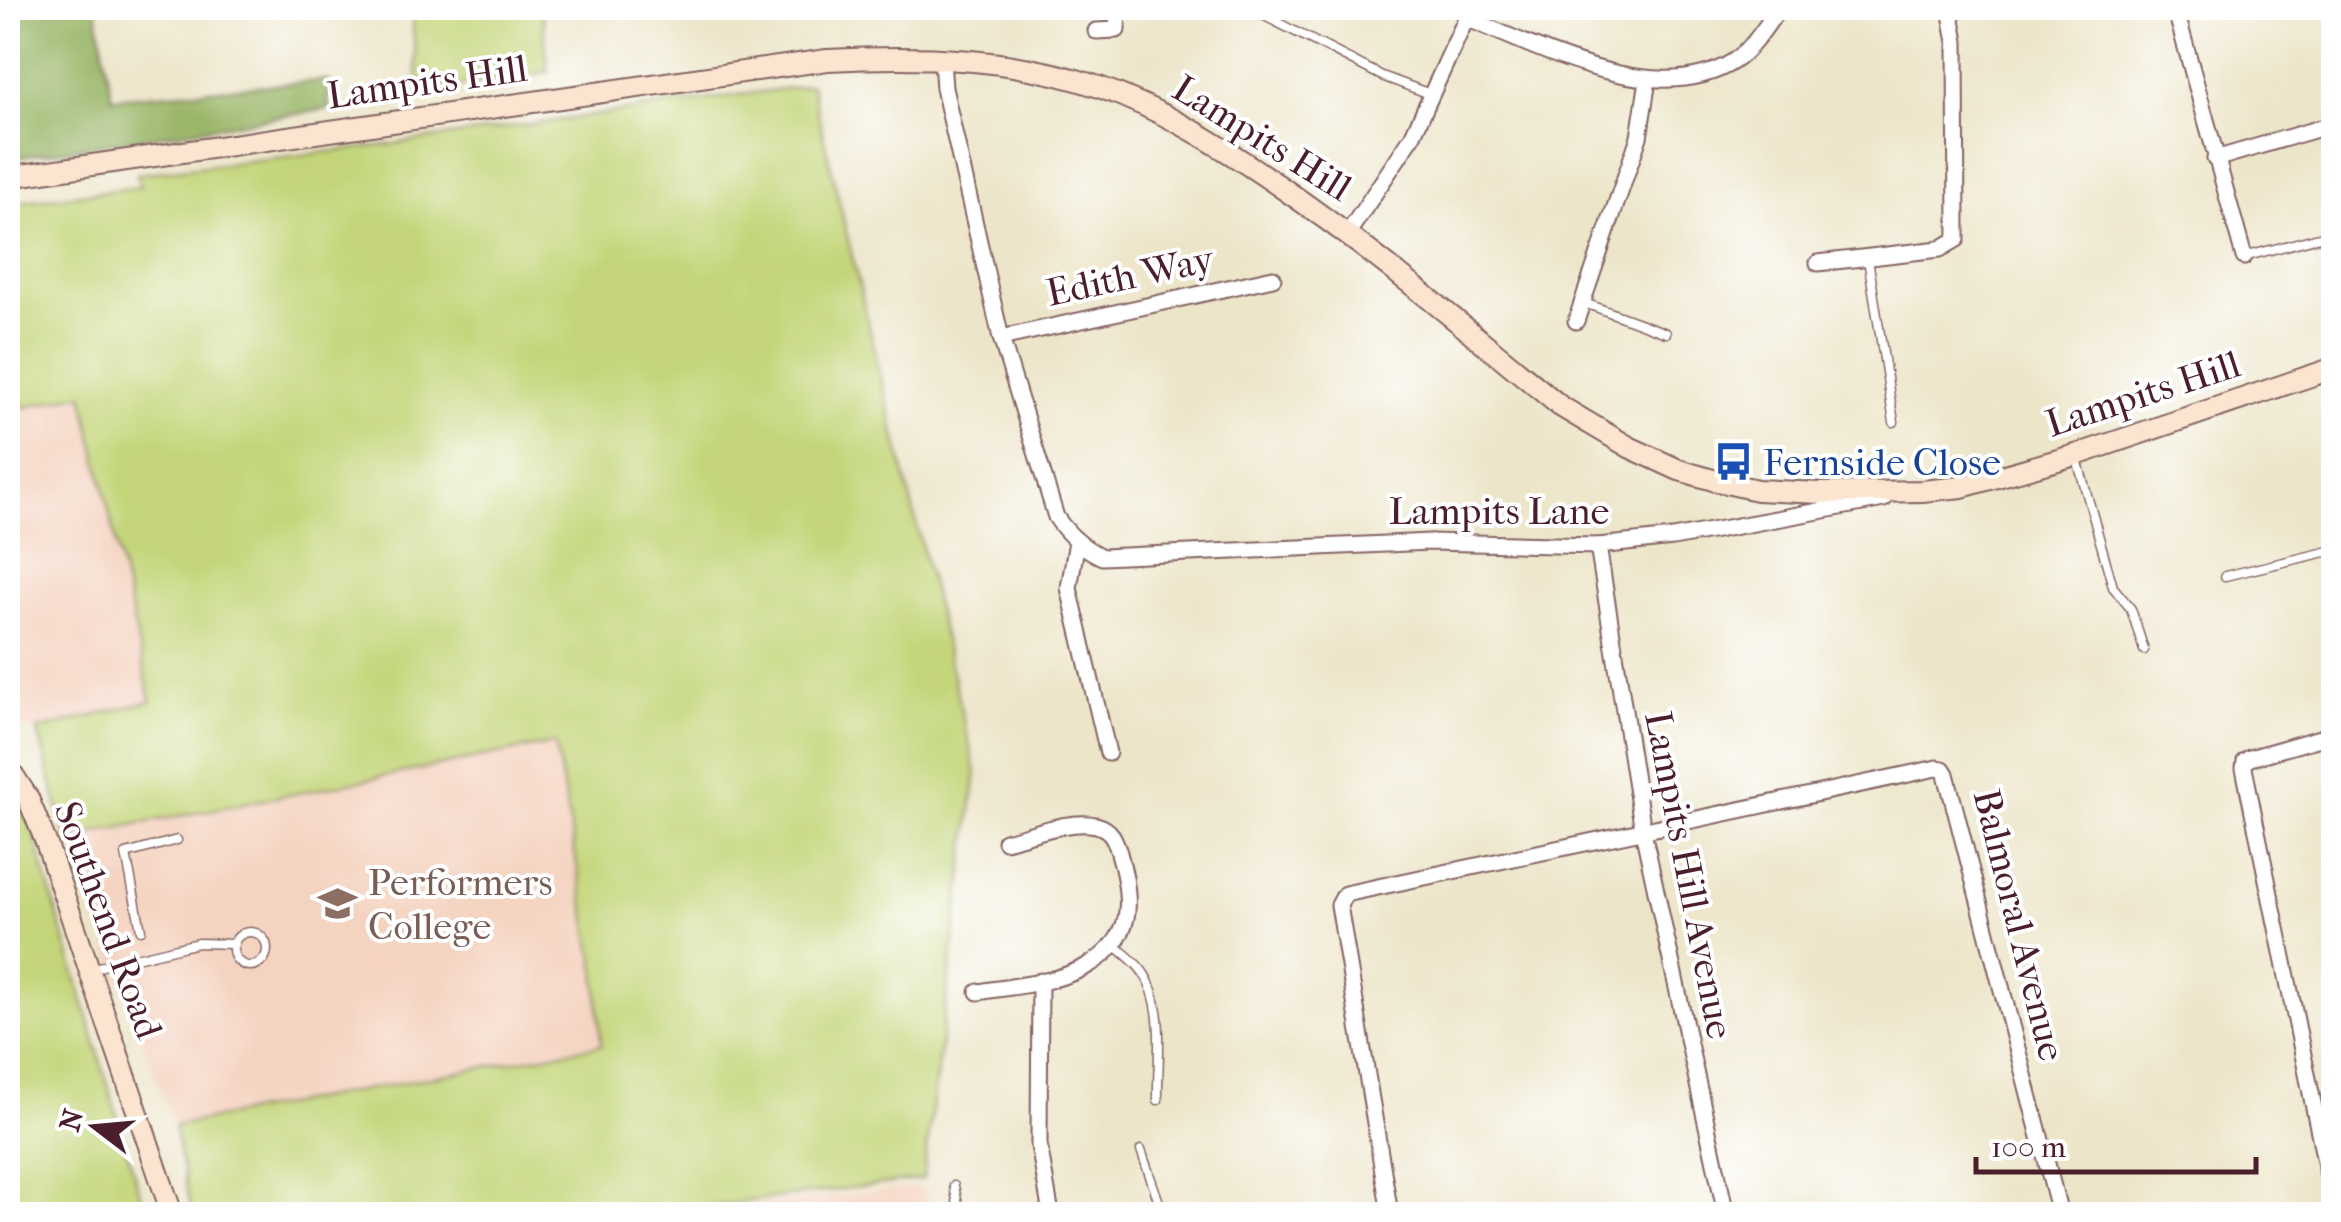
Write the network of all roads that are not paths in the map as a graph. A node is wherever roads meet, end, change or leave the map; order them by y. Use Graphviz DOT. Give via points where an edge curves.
graph roads {
  1 [pos="1118,8"];
  2 [pos="1249,8"];
  3 [pos="1779,8"];
  4 [pos="1950,8"];
  5 [pos="2174,8"];
  6 [pos="1469,13"];
  7 [pos="1096,31"];
  8 [pos="942,60"];
  9 [pos="1648,80"];
  10 [pos="1434,95"];
  11 [pos="2334,124"];
  12 [pos="2214,160"];
  13 [pos="8,177"];
  14 [pos="1348,233"];
  15 [pos="2334,233"];
  16 [pos="1868,257"];
  17 [pos="2244,257"];
  18 [pos="1818,262"];
  19 [pos="1273,278"];
  20 [pos="1582,302"];
  21 [pos="1576,322"];
  22 [pos="1666,332"];
  23 [pos="1000,338"];
  24 [pos="2334,368"];
  25 [pos="1894,422"];
  26 [pos="2076,455"];
  27 [pos="1922,491"];
  28 [pos="1077,541"];
  29 [pos="1598,546"];
  30 [pos="2334,550"];
  31 [pos="2225,576"];
  32 [pos="2144,650"];
  33 [pos="2334,734"];
  34 [pos="1108,753"];
  35 [pos="8,767"];
  36 [pos="1643,831"];
  37 [pos="177,840"];
  38 [pos="1005,841"];
  39 [pos="141,930"];
  40 [pos="1112,943"];
  41 [pos="234,944"];
  42 [pos="90,970"];
  43 [pos="1040,981"];
  44 [pos="978,992"];
  45 [pos="1158,1100"];
  46 [pos="1141,1150"];
  47 [pos="954,1186"];
  48 [pos="2334,1205"];
  49 [pos="172,1214"];
  50 [pos="960,1214"];
  51 [pos="1051,1214"];
  52 [pos="1163,1214"];
  53 [pos="1390,1214"];
  54 [pos="1726,1214"];
  55 [pos="2060,1214"];
  1 -- 7 [label="street" via="1117,30"];
  2 -- 10 [label="lane"];
  3 -- 9 [label="street" via="1734,61 1696,77"];
  4 -- 16 [label="street" via="1957,239 1940,249"];
  5 -- 12 [label="street"];
  6 -- 9 [label="street" via="1551,53"];
  6 -- 10 [label="street"];
  8 -- 13 [label="main road, Lampits Hill" via="828,60"];
  8 -- 14 [label="main road, Lampits Hill" via="1048,73 1152,109 1205,135"];
  8 -- 23 [label="street"];
  9 -- 20 [label="street" via="1639,137"];
  10 -- 14 [label="street"];
  11 -- 12 [label="street"];
  12 -- 17 [label="street"];
  14 -- 27 [label="main road, Lampits Hill" via="1560,406 1662,462 1757,490"];
  15 -- 17 [label="lane"];
  16 -- 18 [label="street"];
  16 -- 25 [label="lane"];
  19 -- 23 [label="street, Edith Way"];
  20 -- 21 [label="street"];
  20 -- 22 [label="lane"];
  23 -- 28 [label="street" via="1056,518"];
  24 -- 26 [label="main road, Lampits Hill"];
  26 -- 27 [label="main road, Lampits Hill"];
  26 -- 32 [label="lane" via="2113,587 2130,609"];
  27 -- 29 [label="street, Lampits Lane"];
  28 -- 29 [label="street, Lampits Lane" via="1102,557 1430,542"];
  28 -- 34 [label="street" via="1068,588"];
  29 -- 36 [label="street, Lampits Hill Avenue"];
  30 -- 31 [label="lane"];
  33 -- 48 [label="street" via="2245,761"];
  35 -- 42 [label="main road, Southend Road" via="37,820"];
  36 -- 53 [label="street" via="1341,898"];
  36 -- 54 [label="street, Lampits Hill Avenue"];
  36 -- 55 [label="street, Balmoral Avenue" via="1943,769"];
  37 -- 39 [label="lane" via="126,854"];
  38 -- 40 [label="street" via="1079,824 1094,824 1114,837 1130,900"];
  40 -- 43 [label="street" via="1086,966"];
  40 -- 45 [label="lane" via="1149,982 1156,1006"];
  41 -- 41 [label="lane" via="253,932 263,937 267,954 256,965 244,965"];
  41 -- 42 [label="lane" via="198,943"];
  42 -- 49 [label="main road, Southend Road"];
  43 -- 44 [label="street"];
  43 -- 51 [label="street" via="1039,1145"];
  46 -- 52 [label="lane"];
  47 -- 50 [label="lane"];
}
